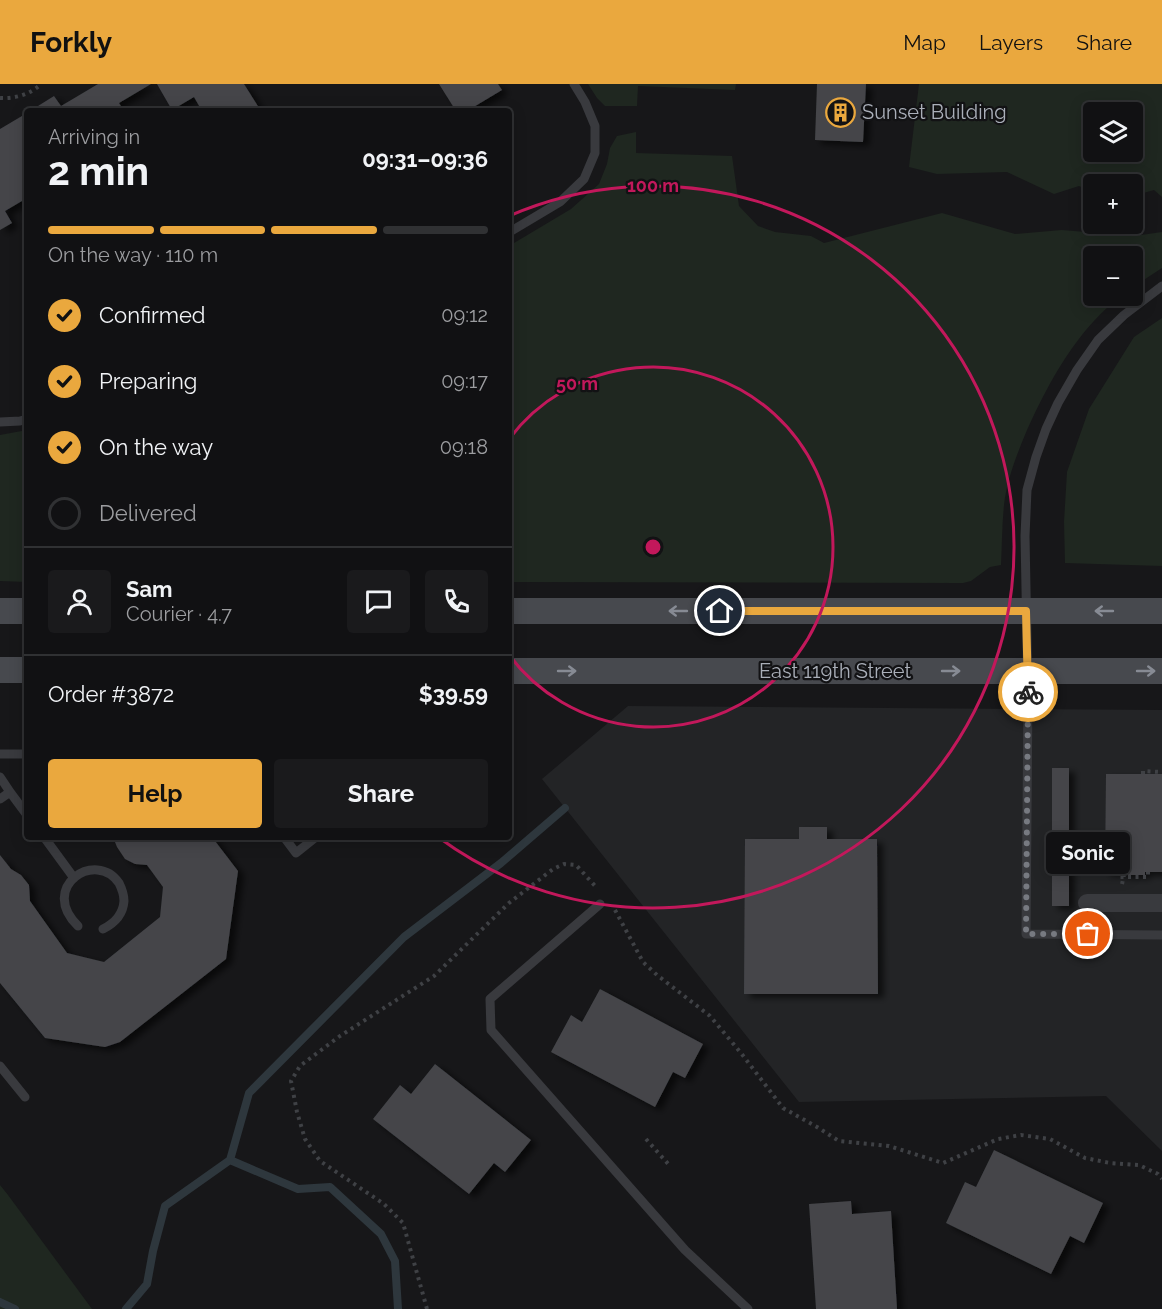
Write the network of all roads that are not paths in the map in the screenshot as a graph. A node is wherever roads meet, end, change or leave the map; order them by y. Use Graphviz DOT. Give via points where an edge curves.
graph roads {
  1 [pos="574,84"];
  2 [pos="512,231"];
  3 [pos="1162,286"];
  4 [pos="24,420"];
  5 [pos="0,422"];
  6 [pos="0,611"];
  7 [pos="24,611"];
  8 [pos="512,611"];
  9 [pos="1026,611"];
  10 [pos="1162,611"];
  11 [pos="0,670"];
  12 [pos="24,670"];
  13 [pos="512,670"];
  14 [pos="1028,671"];
  15 [pos="1162,671"];
  16 [pos="0,754"];
  17 [pos="24,754"];
  18 [pos="0,777"];
  19 [pos="10,792"];
  20 [pos="0,799"];
  21 [pos="24,811"];
  22 [pos="46,840"];
  23 [pos="286,840"];
  24 [pos="312,840"];
  25 [pos="74,878"];
  26 [pos="1088,903"];
  27 [pos="1162,903"];
  28 [pos="600,904"];
  29 [pos="78,926"];
  30 [pos="103,929"];
  31 [pos="1162,935"];
  32 [pos="0,1066"];
  33 [pos="25,1097"];
  34 [pos="748,1309"];
  1 -- 2 [label="lane" via="595,126 595,153 584,179 560,202"];
  3 -- 9 [label="lane" via="1098,340 1046,429 1027,490"];
  4 -- 5 [label="lane"];
  6 -- 7 [label="main road"];
  9 -- 8 [label="main road, one-way"];
  10 -- 9 [label="main road, one-way"];
  9 -- 14 [label="lane"];
  11 -- 12 [label="main road"];
  13 -- 14 [label="main road, East 119th Street, one-way"];
  14 -- 15 [label="main road, East 119th Street, one-way"];
  14 -- 31 [label="lane" via="1026,934"];
  16 -- 17 [label="lane"];
  18 -- 19 [label="lane"];
  19 -- 20 [label="lane"];
  19 -- 21 [label="lane"];
  22 -- 25 [label="lane"];
  23 -- 24 [label="lane" via="296,853"];
  25 -- 29 [label="lane" via="63,899 69,918"];
  25 -- 30 [label="lane" via="98,870 116,879 121,887 124,907 120,916"];
  26 -- 27 [label="street"];
  28 -- 34 [label="lane" via="490,999 491,1030 685,1250"];
  32 -- 33 [label="lane"];
}
